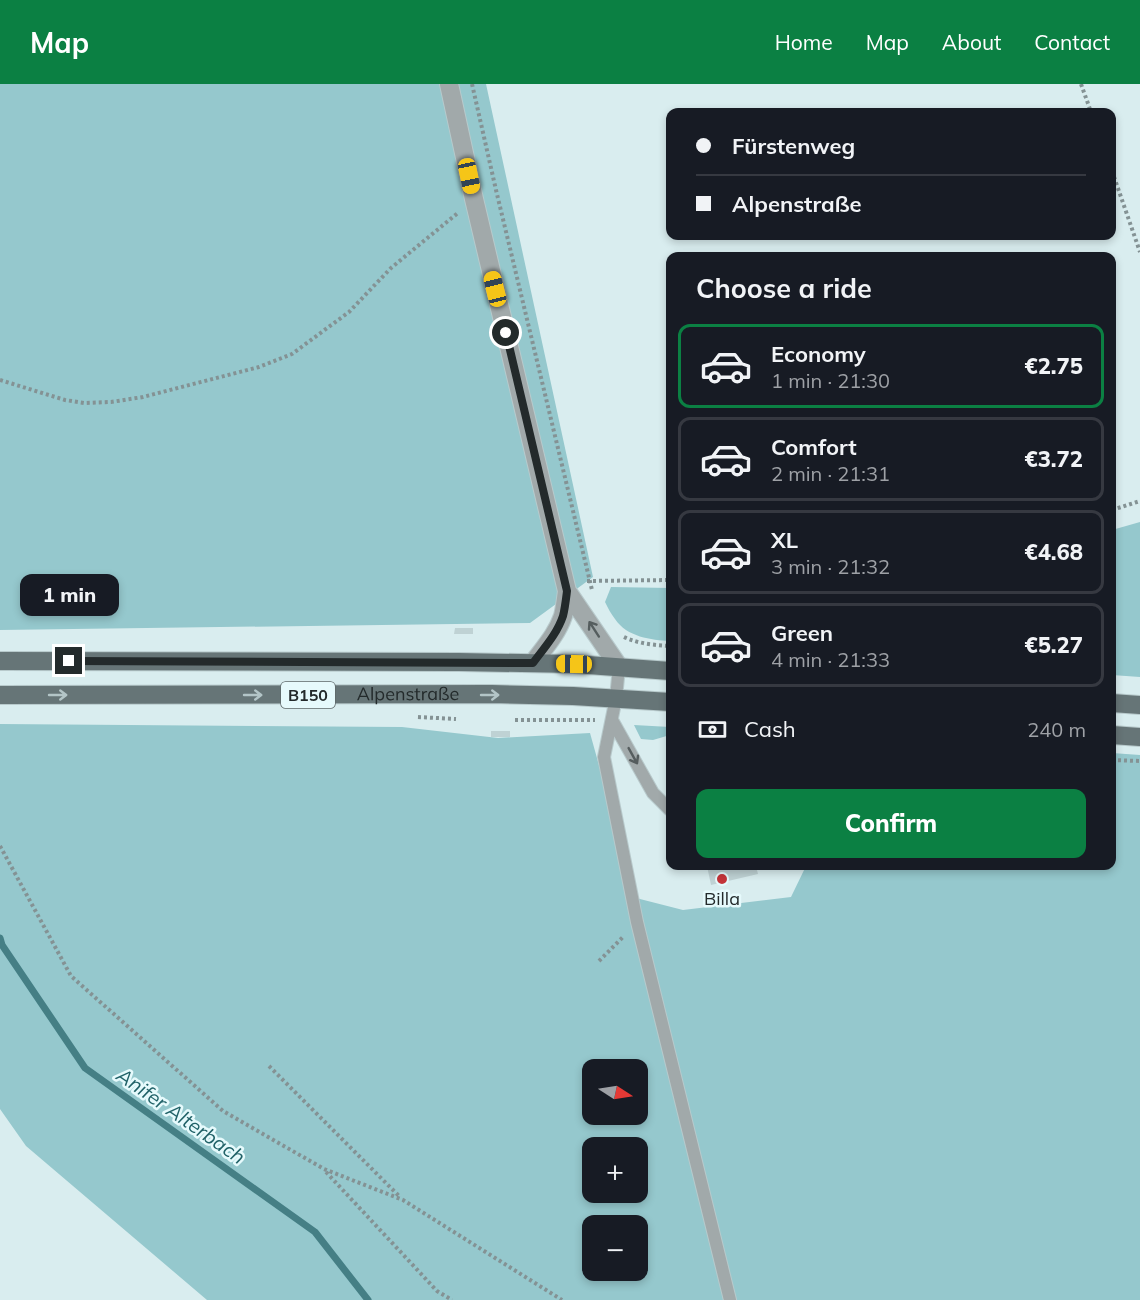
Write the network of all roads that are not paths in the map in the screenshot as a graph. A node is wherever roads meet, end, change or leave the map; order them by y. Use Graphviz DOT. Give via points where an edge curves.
graph roads {
  1 [pos="449,84"];
  2 [pos="567,587"];
  3 [pos="0,661"];
  4 [pos="533,663"];
  5 [pos="619,667"];
  6 [pos="666,671"];
  7 [pos="0,695"];
  8 [pos="616,698"];
  9 [pos="666,702"];
  10 [pos="1116,703"];
  11 [pos="1140,705"];
  12 [pos="612,720"];
  13 [pos="1116,735"];
  14 [pos="1140,737"];
  15 [pos="653,793"];
  16 [pos="666,794"];
  17 [pos="666,806"];
  18 [pos="730,1300"];
  1 -- 2 [label="street"];
  2 -- 4 [label="street" via="563,616"];
  5 -- 2 [label="street, one-way"];
  3 -- 4 [label="main road, Alpenstraße / B150"];
  4 -- 5 [label="main road, Alpenstraße / B150"];
  5 -- 6 [label="main road, Alpenstraße / B150"];
  5 -- 8 [label="lane"];
  7 -- 8 [label="main road, Alpenstraße / B150, one-way" via="492,694"];
  8 -- 9 [label="main road, Alpenstraße / B150"];
  8 -- 12 [label="lane"];
  10 -- 11 [label="main road"];
  12 -- 15 [label="lane, one-way"];
  12 -- 18 [label="lane" via="604,757 637,922"];
  13 -- 14 [label="main road"];
  15 -- 16 [label="lane"];
  15 -- 17 [label="lane"];
}
